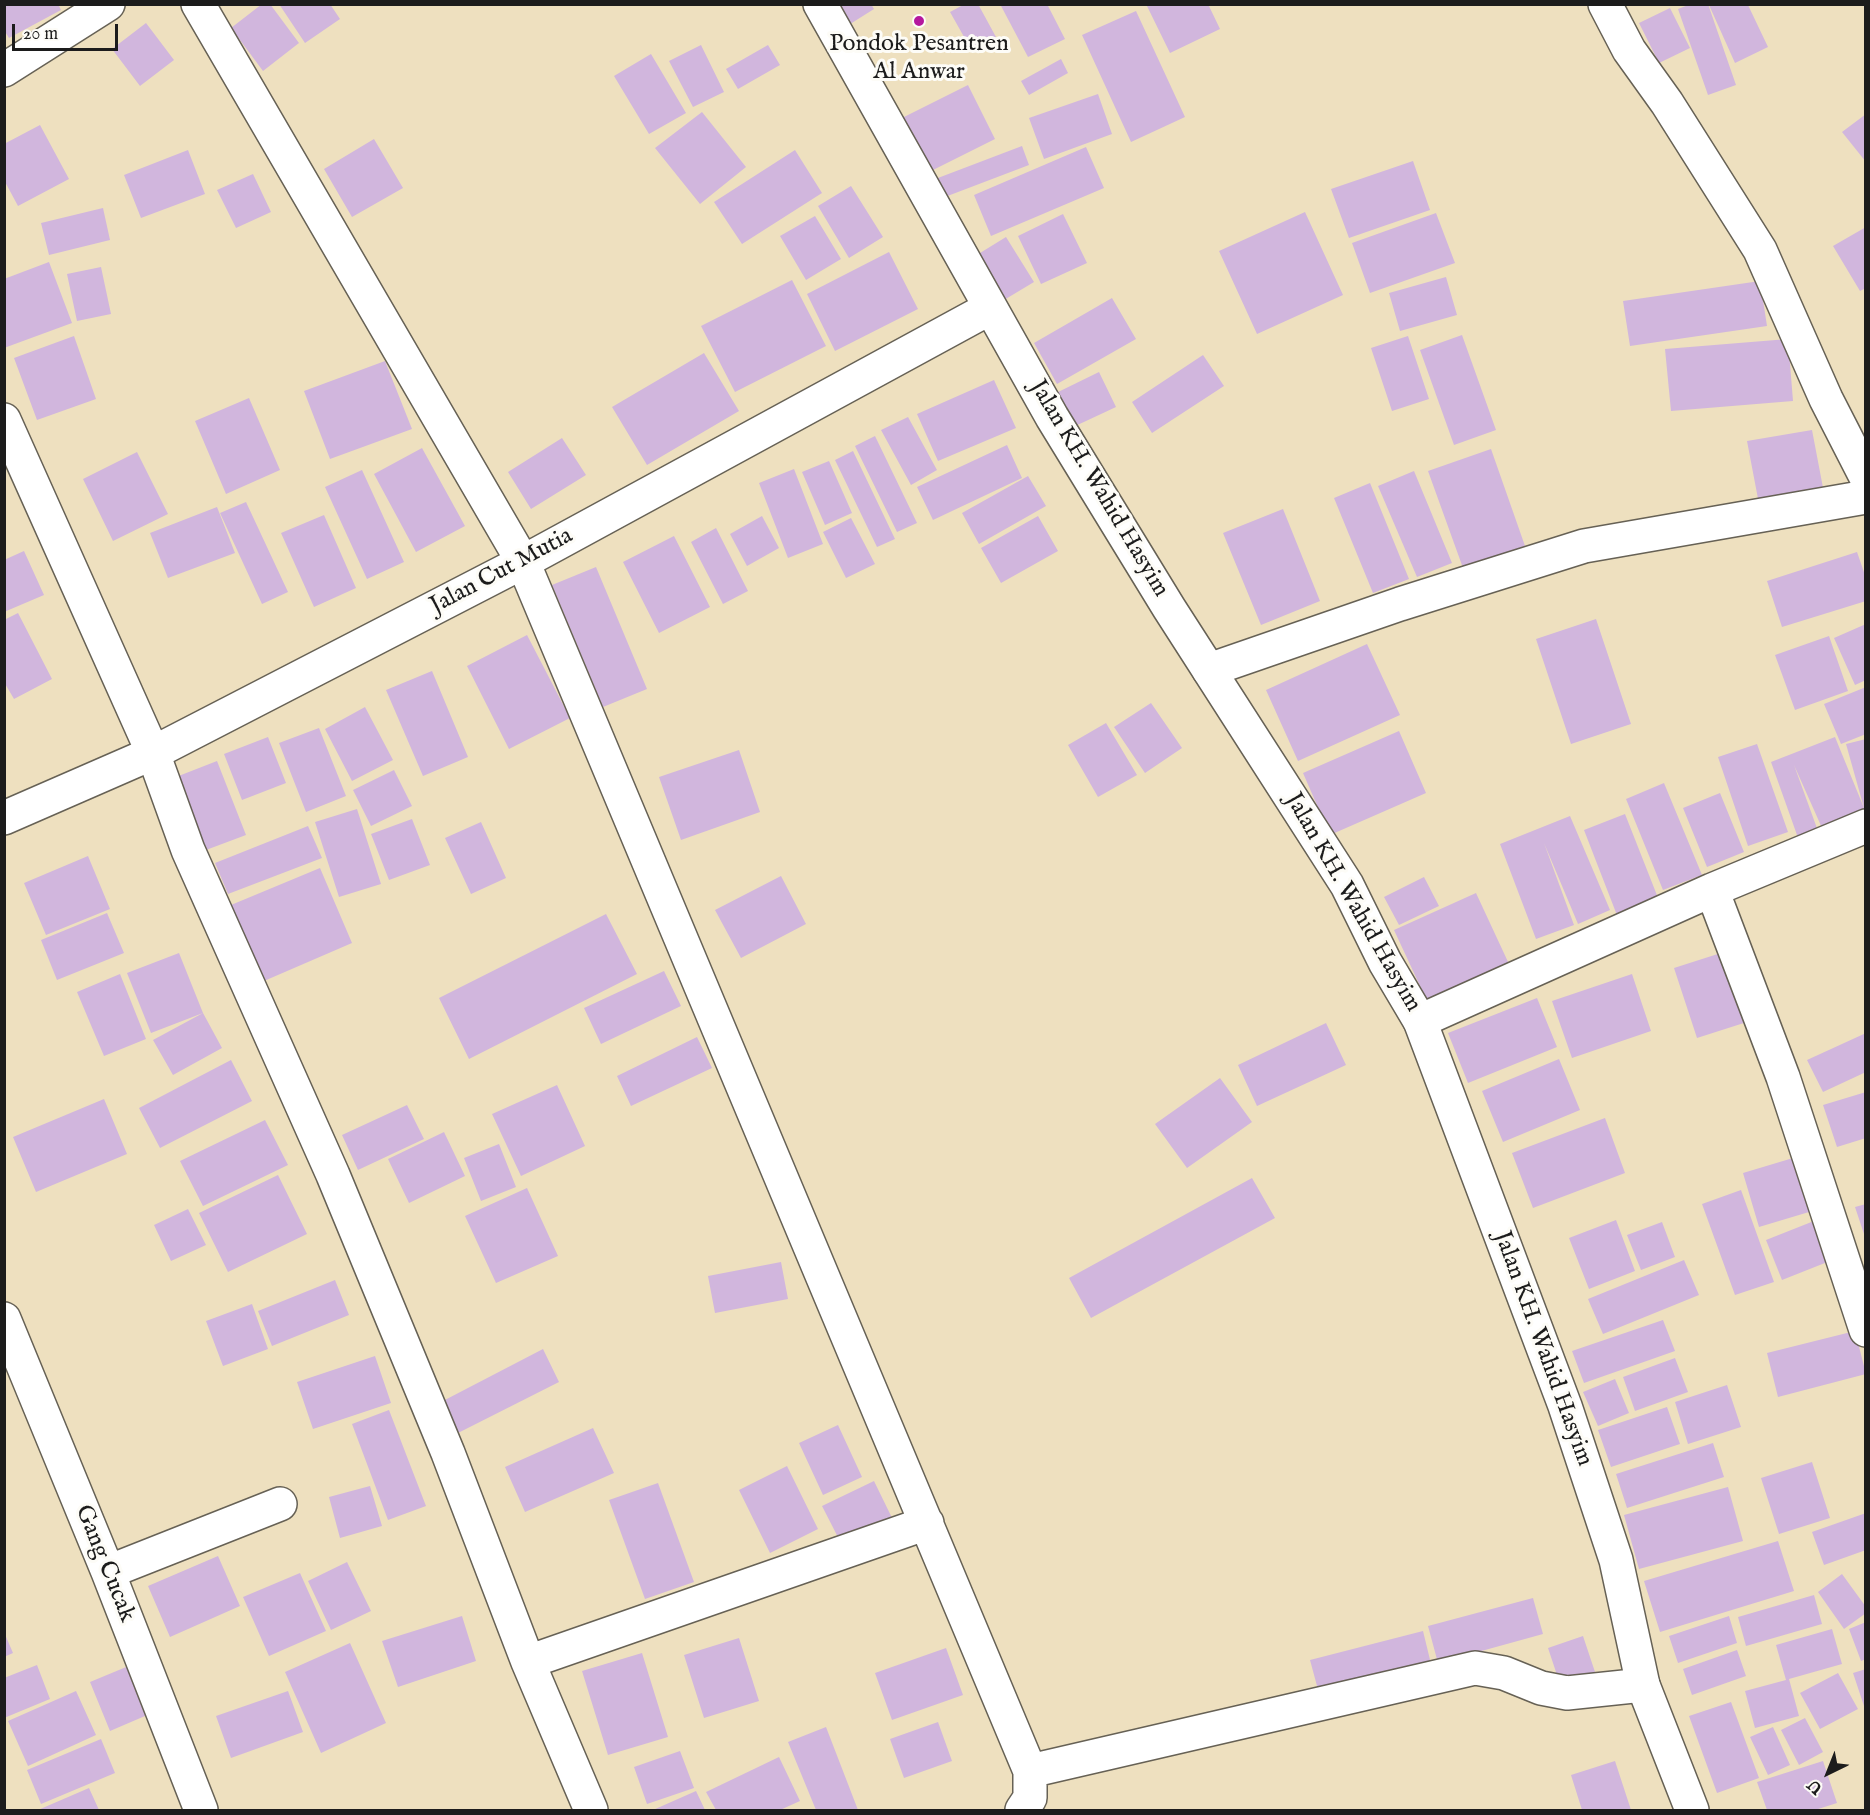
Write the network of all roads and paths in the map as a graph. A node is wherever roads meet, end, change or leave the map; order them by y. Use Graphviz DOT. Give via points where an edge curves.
graph roads {
  1 [pos="108,4"];
  2 [pos="198,4"];
  3 [pos="820,4"];
  4 [pos="1605,4"];
  5 [pos="4,70"];
  6 [pos="990,308"];
  7 [pos="4,420"];
  8 [pos="1866,477"];
  9 [pos="1866,497"];
  10 [pos="523,562"];
  11 [pos="1209,670"];
  12 [pos="153,753"];
  13 [pos="4,818"];
  14 [pos="1866,826"];
  15 [pos="1712,890"];
  16 [pos="1420,1021"];
  17 [pos="4,1319"];
  18 [pos="1866,1330"];
  19 [pos="280,1504"];
  20 [pos="927,1522"];
  21 [pos="108,1572"];
  22 [pos="528,1662"];
  23 [pos="1643,1685"];
  24 [pos="1030,1771"];
  25 [pos="201,1810"];
  26 [pos="591,1810"];
  27 [pos="1022,1810"];
  28 [pos="1692,1810"];
  1 -- 5 [label="street"];
  2 -- 10 [label="street"];
  3 -- 6 [label="street, Jalan KH. Wahid Hasyim"];
  4 -- 8 [label="street" via="1629,50 1760,250 1826,399"];
  6 -- 10 [label="street, Jalan Cut Mutia"];
  6 -- 11 [label="street, Jalan KH. Wahid Hasyim" via="1052,417"];
  7 -- 12 [label="street"];
  9 -- 11 [label="street" via="1584,546"];
  10 -- 12 [label="street, Jalan Cut Mutia"];
  10 -- 20 [label="street"];
  11 -- 16 [label="street, Jalan KH. Wahid Hasyim" via="1347,885"];
  12 -- 13 [label="street, Jalan Cut Mutia"];
  12 -- 22 [label="street" via="188,850 333,1175 448,1452"];
  14 -- 15 [label="street"];
  15 -- 16 [label="street"];
  15 -- 18 [label="street" via="1783,1077"];
  16 -- 23 [label="street, Jalan KH. Wahid Hasyim" via="1565,1406 1616,1560"];
  17 -- 21 [label="street, Gang Cucak"];
  19 -- 21 [label="street"];
  20 -- 22 [label="street"];
  20 -- 24 [label="street"];
  21 -- 25 [label="street, Gang Cucak"];
  22 -- 26 [label="street"];
  23 -- 24 [label="street" via="1567,1694 1504,1673 1475,1668"];
  23 -- 28 [label="street, Jalan KH. Wahid Hasyim"];
  24 -- 27 [label="street" via="1030,1797"];
}
